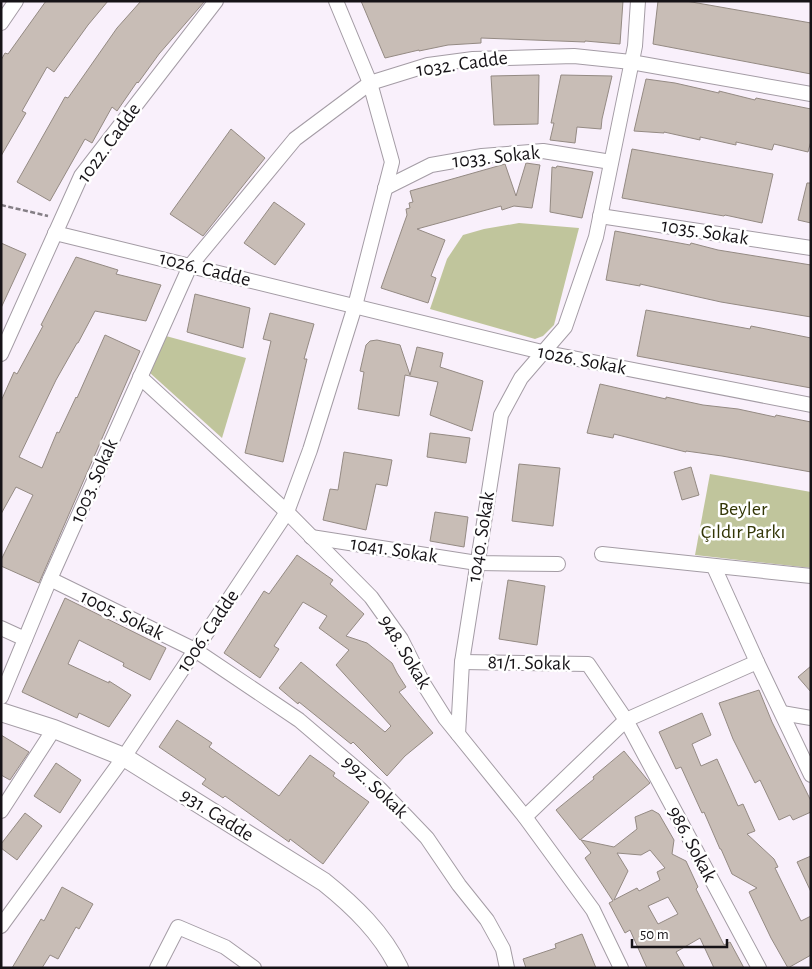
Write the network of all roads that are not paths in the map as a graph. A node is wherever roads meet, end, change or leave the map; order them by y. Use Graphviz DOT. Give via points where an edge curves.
graph roads {
  1 [pos="16,1"];
  2 [pos="216,1"];
  3 [pos="336,1"];
  4 [pos="638,1"];
  5 [pos="1,23"];
  6 [pos="631,62"];
  7 [pos="370,83"];
  8 [pos="811,94"];
  9 [pos="611,162"];
  10 [pos="385,188"];
  11 [pos="600,216"];
  12 [pos="55,233"];
  13 [pos="811,248"];
  14 [pos="190,266"];
  15 [pos="355,306"];
  16 [pos="542,352"];
  17 [pos="1,354"];
  18 [pos="140,377"];
  19 [pos="811,405"];
  20 [pos="287,512"];
  21 [pos="311,537"];
  22 [pos="602,554"];
  23 [pos="477,563"];
  24 [pos="558,564"];
  25 [pos="714,567"];
  26 [pos="811,576"];
  27 [pos="50,579"];
  28 [pos="1,628"];
  29 [pos="25,638"];
  30 [pos="195,650"];
  31 [pos="462,662"];
  32 [pos="757,662"];
  33 [pos="1,697"];
  34 [pos="1,712"];
  35 [pos="782,713"];
  36 [pos="811,718"];
  37 [pos="626,720"];
  38 [pos="54,729"];
  39 [pos="458,734"];
  40 [pos="124,757"];
  41 [pos="811,775"];
  42 [pos="1,811"];
  43 [pos="525,817"];
  44 [pos="1,926"];
  45 [pos="156,968"];
  46 [pos="254,968"];
  47 [pos="399,968"];
  48 [pos="507,968"];
  49 [pos="622,968"];
  50 [pos="759,968"];
  1 -- 5 [label="street"];
  2 -- 12 [label="street, 1022. Cadde" via="81,176"];
  3 -- 7 [label="street"];
  4 -- 6 [label="street, 1040. Sokak"];
  6 -- 7 [label="street, 1032. Cadde" via="574,56 473,59 428,65"];
  6 -- 8 [label="street, 1032. Cadde"];
  6 -- 9 [label="street, 1040. Sokak"];
  7 -- 10 [label="street" via="392,162"];
  7 -- 14 [label="street, 1032. Cadde" via="295,139"];
  9 -- 10 [label="street, 1033. Sokak" via="543,151 482,156 430,165"];
  9 -- 11 [label="street, 1040. Sokak"];
  10 -- 15 [label="street"];
  11 -- 13 [label="street, 1035. Sokak"];
  11 -- 16 [label="street, 1040. Sokak" via="596,237 565,326"];
  12 -- 14 [label="street, 1026. Cadde"];
  12 -- 17 [label="street, 1022. Cadde"];
  14 -- 15 [label="street, 1026. Cadde"];
  14 -- 18 [label="street, 1003. Sokak"];
  15 -- 16 [label="street, 1026. Sokak"];
  15 -- 20 [label="street, 1006. Cadde"];
  16 -- 19 [label="street, 1026. Sokak"];
  16 -- 23 [label="street, 1040. Sokak" via="521,378 501,415"];
  18 -- 20 [label="street, 948. Sokak"];
  18 -- 27 [label="street, 1003. Sokak"];
  20 -- 21 [label="street, 948. Sokak"];
  20 -- 30 [label="street, 1006. Cadde"];
  21 -- 23 [label="street, 1041. Sokak"];
  21 -- 39 [label="street, 948. Sokak" via="371,597 401,639 423,683"];
  22 -- 25 [label="street"];
  23 -- 24 [label="street, 1041. Sokak"];
  23 -- 31 [label="street, 1040. Sokak"];
  25 -- 26 [label="street"];
  25 -- 32 [label="street"];
  27 -- 29 [label="street, 1003. Sokak"];
  27 -- 30 [label="street, 1005. Sokak"];
  28 -- 29 [label="street"];
  29 -- 33 [label="street, 1003. Sokak"];
  30 -- 40 [label="street, 1006. Cadde"];
  30 -- 48 [label="street, 992. Sokak" via="298,720 380,789 427,838 487,920 502,949"];
  31 -- 37 [label="street, 81/1. Sokak" via="588,664"];
  31 -- 39 [label="street, 1040. Sokak"];
  32 -- 35 [label="street"];
  32 -- 37 [label="street"];
  34 -- 38 [label="main road, 931. Cadde"];
  35 -- 36 [label="street"];
  35 -- 41 [label="street"];
  37 -- 43 [label="street"];
  37 -- 50 [label="street, 986. Sokak"];
  38 -- 40 [label="main road, 931. Cadde"];
  38 -- 42 [label="street"];
  39 -- 43 [label="street, 948. Sokak"];
  40 -- 44 [label="street, 1006. Cadde"];
  40 -- 47 [label="main road, 931. Cadde" via="324,882 350,903 378,934"];
  43 -- 49 [label="street, 948. Sokak" via="593,910"];
  45 -- 46 [label="street" via="178,927 225,947"];
}
